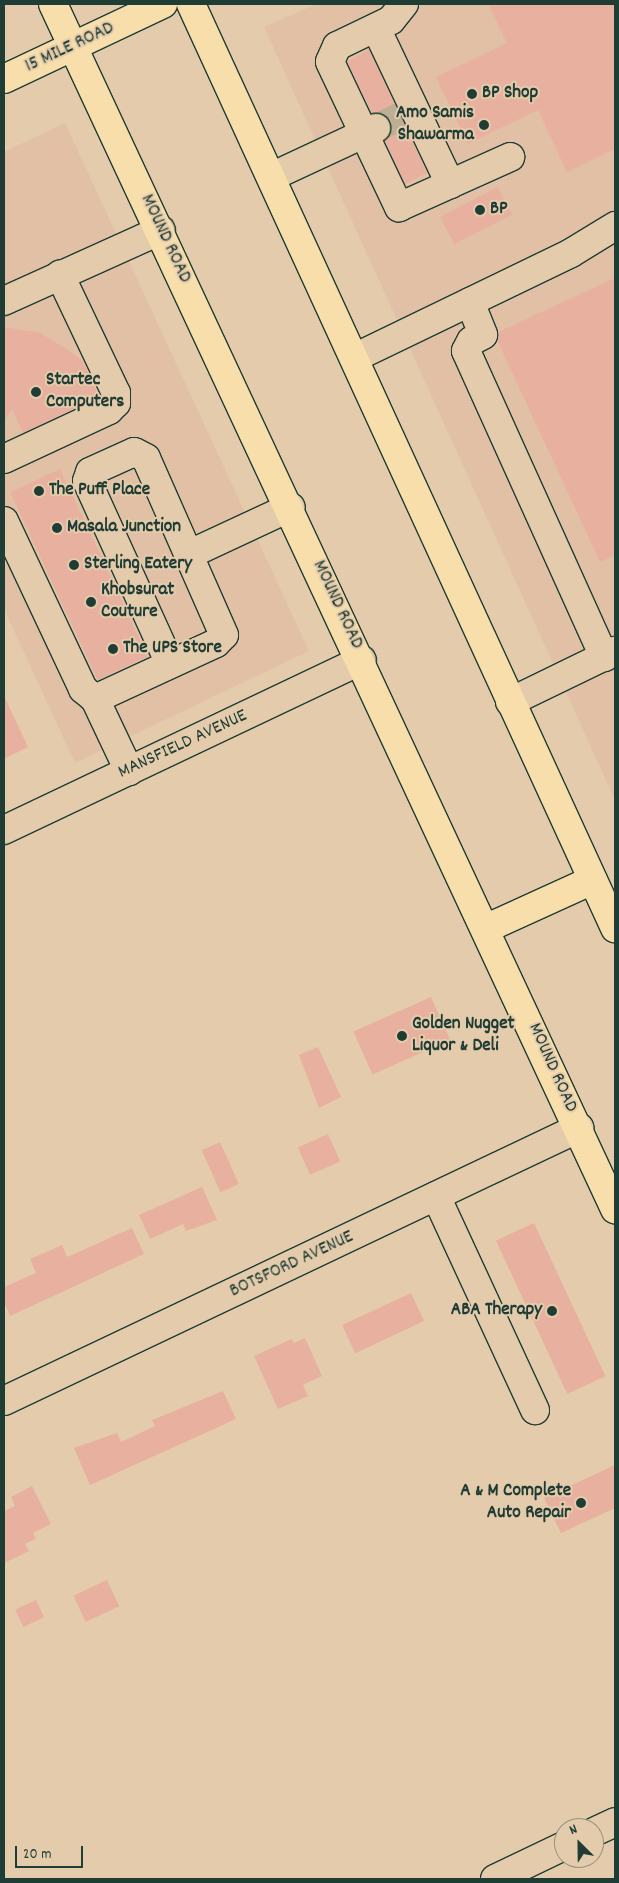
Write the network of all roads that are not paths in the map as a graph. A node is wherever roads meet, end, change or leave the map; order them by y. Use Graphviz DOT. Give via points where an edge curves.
graph roads {
  1 [pos="53,4"];
  2 [pos="163,4"];
  3 [pos="191,4"];
  4 [pos="404,4"];
  5 [pos="376,28"];
  6 [pos="73,46"];
  7 [pos="4,79"];
  8 [pos="370,131"];
  9 [pos="510,157"];
  10 [pos="271,177"];
  11 [pos="450,184"];
  12 [pos="615,226"];
  13 [pos="161,230"];
  14 [pos="60,275"];
  15 [pos="4,301"];
  16 [pos="470,302"];
  17 [pos="354,358"];
  18 [pos="4,459"];
  19 [pos="291,507"];
  20 [pos="4,522"];
  21 [pos="190,554"];
  22 [pos="610,654"];
  23 [pos="362,660"];
  24 [pos="170,664"];
  25 [pos="95,699"];
  26 [pos="510,702"];
  27 [pos="129,771"];
  28 [pos="4,830"];
  29 [pos="593,880"];
  30 [pos="487,928"];
  31 [pos="615,928"];
  32 [pos="579,1128"];
  33 [pos="436,1196"];
  34 [pos="615,1209"];
  35 [pos="4,1402"];
  36 [pos="535,1410"];
  37 [pos="554,1851"];
  38 [pos="495,1879"];
  1 -- 6 [label="main road, MOUND ROAD"];
  2 -- 6 [label="main road, 15 MILE ROAD"];
  3 -- 10 [label="main road"];
  4 -- 5 [label="street" via="400,14"];
  5 -- 8 [label="street" via="337,46 330,56 331,67"];
  5 -- 11 [label="street" via="410,111"];
  6 -- 7 [label="main road, 15 MILE ROAD"];
  6 -- 13 [label="main road, MOUND ROAD"];
  8 -- 10 [label="street"];
  8 -- 11 [label="street" via="399,207"];
  9 -- 11 [label="street"];
  10 -- 17 [label="main road"];
  12 -- 16 [label="street" via="571,253"];
  13 -- 14 [label="street"];
  13 -- 19 [label="main road, MOUND ROAD"];
  14 -- 15 [label="street"];
  14 -- 18 [label="street" via="116,393 116,403 109,410"];
  16 -- 17 [label="street"];
  16 -- 22 [label="street" via="483,335 471,341 466,350"];
  17 -- 26 [label="main road"];
  19 -- 21 [label="street"];
  19 -- 23 [label="main road, MOUND ROAD"];
  20 -- 25 [label="street" via="83,690"];
  21 -- 24 [label="street" via="224,636"];
  21 -- 24 [label="street" via="143,455 129,453 86,476"];
  22 -- 26 [label="street"];
  23 -- 27 [label="street, MANSFIELD AVENUE"];
  23 -- 30 [label="main road, MOUND ROAD"];
  24 -- 25 [label="street"];
  25 -- 27 [label="street"];
  26 -- 29 [label="main road"];
  27 -- 28 [label="street, MANSFIELD AVENUE"];
  29 -- 30 [label="main road"];
  29 -- 31 [label="main road"];
  30 -- 32 [label="main road, MOUND ROAD"];
  32 -- 33 [label="street, BOTSFORD AVENUE"];
  32 -- 34 [label="main road, MOUND ROAD"];
  33 -- 35 [label="street, BOTSFORD AVENUE"];
  33 -- 36 [label="street"];
  37 -- 38 [label="street"];
}
